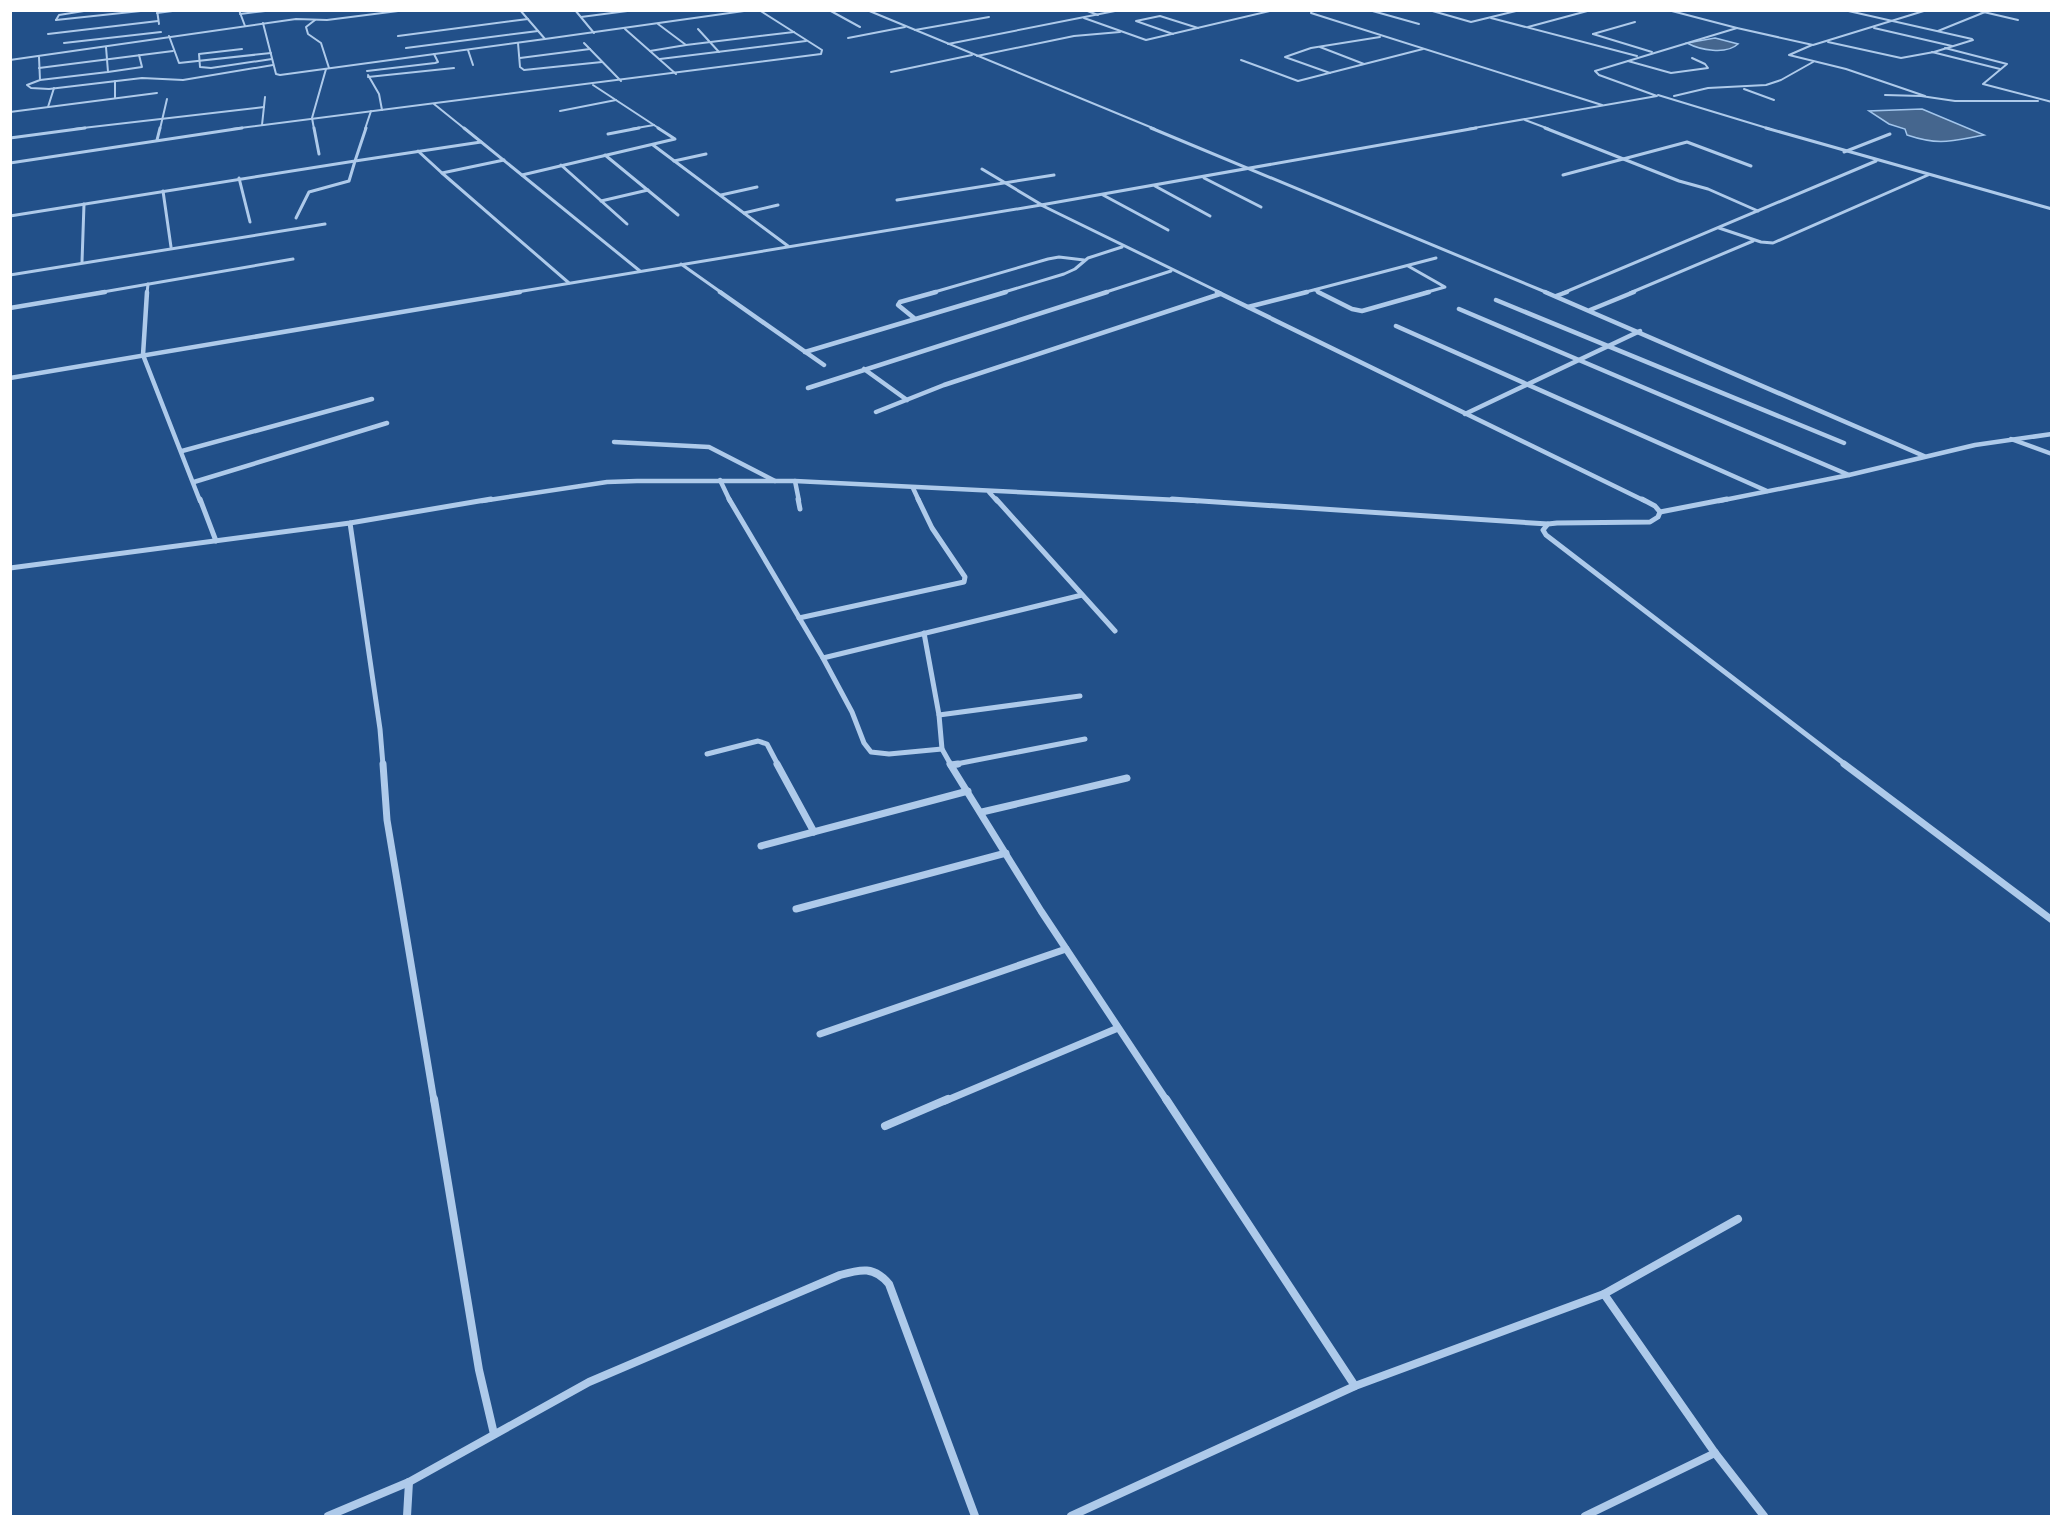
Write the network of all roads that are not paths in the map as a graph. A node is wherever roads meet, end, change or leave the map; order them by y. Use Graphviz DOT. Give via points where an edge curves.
graph roads {
  1 [pos="90,10"];
  2 [pos="150,10"];
  3 [pos="180,10"];
  4 [pos="274,10"];
  5 [pos="300,10"];
  6 [pos="406,10"];
  7 [pos="520,10"];
  8 [pos="575,10"];
  9 [pos="635,10"];
  10 [pos="751,10"];
  11 [pos="759,10"];
  12 [pos="829,10"];
  13 [pos="867,10"];
  14 [pos="1085,10"];
  15 [pos="1107,10"];
  16 [pos="1120,10"];
  17 [pos="1274,10"];
  18 [pos="1312,10"];
  19 [pos="1369,10"];
  20 [pos="1430,10"];
  21 [pos="1520,10"];
  22 [pos="1591,10"];
  23 [pos="1668,10"];
  24 [pos="1844,10"];
  25 [pos="1927,10"];
  26 [pos="1975,10"];
  27 [pos="620,11"];
  28 [pos="157,12"];
  29 [pos="240,12"];
  30 [pos="1112,12"];
  31 [pos="1985,12"];
  32 [pos="1098,15"];
  33 [pos="581,17"];
  34 [pos="989,17"];
  35 [pos="1084,18"];
  36 [pos="1491,18"];
  37 [pos="302,19"];
  38 [pos="528,19"];
  39 [pos="315,20"];
  40 [pos="2018,20"];
  41 [pos="158,21"];
  42 [pos="1635,22"];
  43 [pos="1894,22"];
  44 [pos="263,23"];
  45 [pos="658,24"];
  46 [pos="1419,24"];
  47 [pos="245,26"];
  48 [pos="860,27"];
  49 [pos="906,27"];
  50 [pos="1526,27"];
  51 [pos="625,28"];
  52 [pos="698,28"];
  53 [pos="1199,28"];
  54 [pos="1737,28"];
  55 [pos="1874,28"];
  56 [pos="914,30"];
  57 [pos="538,31"];
  58 [pos="1938,31"];
  59 [pos="161,32"];
  60 [pos="794,32"];
  61 [pos="1121,32"];
  62 [pos="594,33"];
  63 [pos="48,34"];
  64 [pos="1173,34"];
  65 [pos="169,36"];
  66 [pos="398,36"];
  67 [pos="162,37"];
  68 [pos="1385,37"];
  69 [pos="478,38"];
  70 [pos="848,38"];
  71 [pos="545,39"];
  72 [pos="807,40"];
  73 [pos="711,42"];
  74 [pos="1827,42"];
  75 [pos="64,43"];
  76 [pos="518,43"];
  77 [pos="584,43"];
  78 [pos="948,44"];
  79 [pos="686,45"];
  80 [pos="1813,45"];
  81 [pos="1952,46"];
  82 [pos="106,47"];
  83 [pos="1318,47"];
  84 [pos="406,48"];
  85 [pos="483,48"];
  86 [pos="1945,48"];
  87 [pos="242,49"];
  88 [pos="590,49"];
  89 [pos="1423,49"];
  90 [pos="468,50"];
  91 [pos="173,51"];
  92 [pos="650,51"];
  93 [pos="719,52"];
  94 [pos="1652,52"];
  95 [pos="1931,52"];
  96 [pos="271,53"];
  97 [pos="434,54"];
  98 [pos="139,55"];
  99 [pos="975,56"];
  100 [pos="39,57"];
  101 [pos="1638,57"];
  102 [pos="520,58"];
  103 [pos="1692,58"];
  104 [pos="107,59"];
  105 [pos="272,59"];
  106 [pos="660,59"];
  107 [pos="10,60"];
  108 [pos="1241,60"];
  109 [pos="1627,60"];
  110 [pos="199,62"];
  111 [pos="602,62"];
  112 [pos="1813,62"];
  113 [pos="366,63"];
  114 [pos="73,64"];
  115 [pos="1365,64"];
  116 [pos="273,65"];
  117 [pos="473,65"];
  118 [pos="39,68"];
  119 [pos="328,68"];
  120 [pos="454,68"];
  121 [pos="2000,69"];
  122 [pos="367,71"];
  123 [pos="108,72"];
  124 [pos="891,72"];
  125 [pos="1331,73"];
  126 [pos="676,74"];
  127 [pos="73,76"];
  128 [pos="368,77"];
  129 [pos="40,80"];
  130 [pos="115,81"];
  131 [pos="621,81"];
  132 [pos="592,84"];
  133 [pos="1740,87"];
  134 [pos="54,88"];
  135 [pos="157,93"];
  136 [pos="1658,95"];
  137 [pos="1885,95"];
  138 [pos="1925,96"];
  139 [pos="265,97"];
  140 [pos="1671,97"];
  141 [pos="115,98"];
  142 [pos="167,99"];
  143 [pos="616,100"];
  144 [pos="1774,100"];
  145 [pos="2051,102"];
  146 [pos="435,104"];
  147 [pos="48,106"];
  148 [pos="1604,106"];
  149 [pos="264,107"];
  150 [pos="382,110"];
  151 [pos="371,111"];
  152 [pos="560,111"];
  153 [pos="10,112"];
  154 [pos="162,117"];
  155 [pos="312,118"];
  156 [pos="1525,120"];
  157 [pos="262,125"];
  158 [pos="654,125"];
  159 [pos="608,134"];
  160 [pos="1890,134"];
  161 [pos="10,138"];
  162 [pos="157,140"];
  163 [pos="481,142"];
  164 [pos="653,145"];
  165 [pos="418,152"];
  166 [pos="1844,152"];
  167 [pos="319,154"];
  168 [pos="706,154"];
  169 [pos="605,155"];
  170 [pos="1621,158"];
  171 [pos="504,160"];
  172 [pos="355,161"];
  173 [pos="674,161"];
  174 [pos="1877,161"];
  175 [pos="10,163"];
  176 [pos="561,165"];
  177 [pos="1751,166"];
  178 [pos="982,169"];
  179 [pos="1248,170"];
  180 [pos="442,173"];
  181 [pos="1928,174"];
  182 [pos="522,175"];
  183 [pos="1054,175"];
  184 [pos="1563,175"];
  185 [pos="239,178"];
  186 [pos="1204,178"];
  187 [pos="1005,183"];
  188 [pos="1154,186"];
  189 [pos="757,187"];
  190 [pos="648,190"];
  191 [pos="163,191"];
  192 [pos="721,195"];
  193 [pos="1102,195"];
  194 [pos="897,200"];
  195 [pos="601,201"];
  196 [pos="84,204"];
  197 [pos="778,205"];
  198 [pos="1041,205"];
  199 [pos="1261,207"];
  200 [pos="2052,209"];
  201 [pos="1758,211"];
  202 [pos="744,213"];
  203 [pos="678,215"];
  204 [pos="10,216"];
  205 [pos="1210,216"];
  206 [pos="296,218"];
  207 [pos="250,222"];
  208 [pos="325,224"];
  209 [pos="627,224"];
  210 [pos="1719,228"];
  211 [pos="1168,230"];
  212 [pos="1754,240"];
  213 [pos="788,246"];
  214 [pos="171,247"];
  215 [pos="1122,247"];
  216 [pos="1436,258"];
  217 [pos="293,259"];
  218 [pos="1083,260"];
  219 [pos="82,262"];
  220 [pos="681,264"];
  221 [pos="1407,266"];
  222 [pos="640,271"];
  223 [pos="1172,271"];
  224 [pos="10,275"];
  225 [pos="148,284"];
  226 [pos="569,284"];
  227 [pos="1315,290"];
  228 [pos="1220,294"];
  229 [pos="1556,296"];
  230 [pos="1496,300"];
  231 [pos="1246,307"];
  232 [pos="10,308"];
  233 [pos="1458,309"];
  234 [pos="1590,310"];
  235 [pos="914,318"];
  236 [pos="1396,326"];
  237 [pos="1640,331"];
  238 [pos="1606,346"];
  239 [pos="805,352"];
  240 [pos="143,356"];
  241 [pos="1577,360"];
  242 [pos="824,365"];
  243 [pos="864,369"];
  244 [pos="10,378"];
  245 [pos="1528,384"];
  246 [pos="808,388"];
  247 [pos="372,399"];
  248 [pos="907,400"];
  249 [pos="876,412"];
  250 [pos="1465,414"];
  251 [pos="387,423"];
  252 [pos="2052,434"];
  253 [pos="2010,439"];
  254 [pos="614,442"];
  255 [pos="1844,443"];
  256 [pos="182,451"];
  257 [pos="2052,454"];
  258 [pos="1924,456"];
  259 [pos="1849,475"];
  260 [pos="720,480"];
  261 [pos="775,481"];
  262 [pos="795,481"];
  263 [pos="194,482"];
  264 [pos="913,488"];
  265 [pos="1767,491"];
  266 [pos="989,492"];
  267 [pos="800,509"];
  268 [pos="1660,513"];
  269 [pos="350,523"];
  270 [pos="1548,524"];
  271 [pos="216,541"];
  272 [pos="10,568"];
  273 [pos="1082,595"];
  274 [pos="800,618"];
  275 [pos="1115,631"];
  276 [pos="924,633"];
  277 [pos="823,658"];
  278 [pos="1080,696"];
  279 [pos="939,715"];
  280 [pos="1085,740"];
  281 [pos="942,749"];
  282 [pos="707,754"];
  283 [pos="951,765"];
  284 [pos="1127,778"];
  285 [pos="968,791"];
  286 [pos="982,812"];
  287 [pos="814,832"];
  288 [pos="761,846"];
  289 [pos="1006,853"];
  290 [pos="796,909"];
  291 [pos="2052,920"];
  292 [pos="1066,949"];
  293 [pos="1118,1029"];
  294 [pos="820,1034"];
  295 [pos="885,1126"];
  296 [pos="1738,1219"];
  297 [pos="1604,1294"];
  298 [pos="1355,1386"];
  299 [pos="494,1434"];
  300 [pos="1715,1453"];
  301 [pos="408,1482"];
  302 [pos="328,1516"];
  303 [pos="407,1516"];
  304 [pos="975,1516"];
  305 [pos="1071,1516"];
  306 [pos="1585,1516"];
  307 [pos="1764,1516"];
  1 -- 2 [label="street" via="59,15 56,20"];
  3 -- 28 [label="street"];
  4 -- 29 [label="street"];
  5 -- 37 [label="street"];
  6 -- 39 [label="street"];
  7 -- 38 [label="street"];
  8 -- 33 [label="street"];
  9 -- 27 [label="street"];
  10 -- 45 [label="street"];
  11 -- 60 [label="street"];
  12 -- 48 [label="street"];
  13 -- 49 [label="street"];
  14 -- 32 [label="street"];
  15 -- 30 [label="street"];
  16 -- 30 [label="street"];
  17 -- 53 [label="street"];
  18 -- 68 [label="street" via="1311,13"];
  19 -- 46 [label="street"];
  20 -- 36 [label="street" via="1466,21"];
  21 -- 36 [label="street"];
  22 -- 50 [label="street"];
  23 -- 54 [label="street"];
  24 -- 43 [label="street"];
  25 -- 43 [label="street"];
  26 -- 31 [label="street"];
  27 -- 33 [label="street"];
  28 -- 41 [label="street"];
  29 -- 47 [label="street"];
  30 -- 32 [label="street"];
  31 -- 40 [label="street"];
  31 -- 58 [label="street"];
  32 -- 35 [label="street"];
  33 -- 62 [label="street"];
  34 -- 56 [label="street"];
  35 -- 61 [label="street"];
  35 -- 78 [label="street"];
  36 -- 50 [label="street"];
  37 -- 39 [label="street"];
  37 -- 44 [label="street"];
  38 -- 57 [label="street"];
  38 -- 66 [label="street"];
  39 -- 119 [label="street" via="306,27 308,34 321,43"];
  41 -- 59 [label="street"];
  41 -- 63 [label="street"];
  42 -- 94 [label="street" via="1593,34"];
  43 -- 55 [label="street"];
  43 -- 58 [label="street"];
  44 -- 47 [label="street"];
  44 -- 96 [label="street"];
  45 -- 51 [label="street"];
  45 -- 79 [label="street"];
  47 -- 65 [label="street"];
  49 -- 56 [label="street"];
  49 -- 70 [label="street"];
  50 -- 101 [label="street"];
  51 -- 62 [label="street"];
  51 -- 92 [label="street"];
  52 -- 73 [label="street"];
  53 -- 64 [label="street"];
  53 -- 64 [label="street" via="1160,16 1136,21"];
  54 -- 80 [label="street"];
  54 -- 94 [label="street"];
  55 -- 74 [label="street"];
  55 -- 81 [label="street"];
  56 -- 78 [label="street"];
  57 -- 69 [label="street"];
  57 -- 71 [label="street"];
  58 -- 81 [label="street" via="1973,40"];
  59 -- 67 [label="street"];
  59 -- 75 [label="street"];
  60 -- 72 [label="street"];
  60 -- 73 [label="street"];
  61 -- 64 [label="street" via="1146,40"];
  61 -- 99 [label="street" via="1074,36"];
  62 -- 71 [label="street"];
  65 -- 67 [label="street"];
  65 -- 91 [label="street"];
  67 -- 82 [label="street"];
  68 -- 83 [label="street"];
  68 -- 89 [label="street"];
  69 -- 84 [label="street"];
  69 -- 85 [label="street"];
  71 -- 76 [label="street"];
  72 -- 93 [label="street"];
  72 -- 126 [label="street" via="822,50 821,54"];
  73 -- 79 [label="street"];
  73 -- 93 [label="street"];
  74 -- 80 [label="street"];
  74 -- 95 [label="street" via="1898,58"];
  76 -- 85 [label="street"];
  76 -- 102 [label="street"];
  77 -- 88 [label="street"];
  78 -- 99 [label="street"];
  79 -- 92 [label="street"];
  80 -- 112 [label="street" via="1789,55"];
  81 -- 86 [label="street"];
  82 -- 100 [label="street"];
  82 -- 104 [label="street"];
  83 -- 115 [label="street"];
  83 -- 125 [label="street" via="1285,57"];
  85 -- 90 [label="street"];
  86 -- 95 [label="street"];
  86 -- 121 [label="street" via="2007,63"];
  87 -- 110 [label="street" via="199,54"];
  88 -- 102 [label="street"];
  88 -- 111 [label="street"];
  89 -- 115 [label="street"];
  89 -- 148 [label="street"];
  90 -- 97 [label="street"];
  90 -- 117 [label="street"];
  91 -- 98 [label="street"];
  91 -- 110 [label="street" via="179,63"];
  92 -- 106 [label="street"];
  93 -- 106 [label="street"];
  94 -- 101 [label="street"];
  95 -- 121 [label="street"];
  96 -- 105 [label="street"];
  96 -- 110 [label="street"];
  97 -- 113 [label="street"];
  97 -- 122 [label="street" via="438,62 435,63"];
  98 -- 104 [label="street"];
  98 -- 123 [label="street" via="142,67"];
  99 -- 124 [label="street"];
  99 -- 179 [label="street"];
  100 -- 107 [label="street"];
  100 -- 118 [label="street"];
  101 -- 109 [label="street"];
  102 -- 111 [label="street" via="521,69 527,70"];
  103 -- 109 [label="street" via="1708,68 1671,73"];
  104 -- 114 [label="street"];
  104 -- 123 [label="street"];
  105 -- 110 [label="street" via="206,68"];
  105 -- 116 [label="street"];
  106 -- 126 [label="street"];
  108 -- 125 [label="street" via="1296,81"];
  109 -- 136 [label="street" via="1595,72"];
  111 -- 131 [label="street"];
  112 -- 133 [label="street" via="1781,80"];
  112 -- 138 [label="street"];
  113 -- 119 [label="street"];
  113 -- 122 [label="street"];
  114 -- 118 [label="street"];
  114 -- 127 [label="street"];
  115 -- 125 [label="street"];
  116 -- 119 [label="street" via="277,75"];
  116 -- 130 [label="street" via="183,80"];
  118 -- 129 [label="street"];
  119 -- 155 [label="street"];
  120 -- 128 [label="street"];
  121 -- 145 [label="street" via="1983,84"];
  122 -- 128 [label="street"];
  123 -- 127 [label="street"];
  126 -- 131 [label="street"];
  127 -- 129 [label="street"];
  128 -- 150 [label="street" via="379,94"];
  129 -- 134 [label="street" via="27,85"];
  130 -- 134 [label="street"];
  130 -- 141 [label="street"];
  131 -- 132 [label="street"];
  132 -- 143 [label="street"];
  132 -- 146 [label="street"];
  133 -- 140 [label="street" via="1708,88"];
  133 -- 144 [label="street"];
  134 -- 147 [label="street"];
  135 -- 141 [label="street"];
  136 -- 140 [label="street"];
  136 -- 148 [label="street"];
  137 -- 138 [label="street"];
  138 -- 145 [label="street"];
  139 -- 149 [label="street"];
  140 -- 166 [label="street"];
  141 -- 147 [label="street"];
  142 -- 154 [label="street"];
  143 -- 152 [label="street"];
  143 -- 158 [label="street"];
  146 -- 150 [label="street"];
  146 -- 163 [label="street"];
  147 -- 153 [label="street"];
  148 -- 156 [label="street"];
  149 -- 154 [label="street"];
  149 -- 157 [label="street"];
  150 -- 151 [label="street"];
  151 -- 155 [label="street"];
  151 -- 172 [label="street"];
  154 -- 161 [label="street"];
  154 -- 162 [label="street"];
  155 -- 157 [label="street"];
  155 -- 167 [label="street"];
  156 -- 170 [label="street"];
  156 -- 179 [label="street"];
  157 -- 162 [label="street"];
  158 -- 159 [label="street"];
  158 -- 164 [label="street" via="675,139"];
  160 -- 166 [label="street"];
  162 -- 175 [label="street"];
  163 -- 165 [label="street"];
  163 -- 171 [label="street"];
  164 -- 169 [label="street"];
  164 -- 173 [label="street"];
  165 -- 172 [label="street"];
  165 -- 180 [label="street"];
  166 -- 174 [label="street"];
  168 -- 173 [label="street"];
  169 -- 176 [label="street"];
  169 -- 190 [label="street"];
  170 -- 177 [label="street" via="1687,142"];
  170 -- 184 [label="street"];
  170 -- 201 [label="street"];
  171 -- 180 [label="street"];
  171 -- 182 [label="street"];
  172 -- 185 [label="street"];
  172 -- 206 [label="street" via="349,181 309,192"];
  173 -- 192 [label="street"];
  174 -- 181 [label="street"];
  174 -- 201 [label="street"];
  176 -- 182 [label="street"];
  176 -- 195 [label="street"];
  178 -- 187 [label="street"];
  179 -- 186 [label="street"];
  179 -- 229 [label="street"];
  180 -- 226 [label="street"];
  181 -- 200 [label="street"];
  181 -- 212 [label="street" via="1773,243"];
  182 -- 222 [label="street"];
  183 -- 187 [label="street"];
  185 -- 191 [label="street"];
  185 -- 207 [label="street"];
  186 -- 188 [label="street"];
  186 -- 199 [label="street"];
  187 -- 194 [label="street"];
  187 -- 198 [label="street"];
  188 -- 193 [label="street"];
  188 -- 205 [label="street"];
  189 -- 192 [label="street"];
  190 -- 195 [label="street"];
  190 -- 203 [label="street"];
  191 -- 196 [label="street"];
  191 -- 214 [label="street"];
  192 -- 202 [label="street"];
  193 -- 198 [label="street"];
  193 -- 211 [label="street"];
  195 -- 209 [label="street"];
  196 -- 204 [label="street"];
  196 -- 219 [label="street"];
  197 -- 202 [label="street"];
  198 -- 213 [label="street"];
  198 -- 215 [label="street"];
  201 -- 210 [label="street"];
  202 -- 213 [label="street"];
  208 -- 214 [label="street"];
  210 -- 212 [label="street"];
  210 -- 229 [label="street"];
  212 -- 234 [label="street"];
  213 -- 220 [label="street"];
  214 -- 219 [label="street"];
  215 -- 218 [label="street"];
  215 -- 223 [label="street"];
  216 -- 221 [label="street"];
  217 -- 225 [label="street"];
  218 -- 235 [label="street" via="1064,274"];
  218 -- 235 [label="street" via="1048,259 900,302 898,305"];
  219 -- 224 [label="street"];
  220 -- 222 [label="street"];
  220 -- 239 [label="street"];
  221 -- 227 [label="street"];
  221 -- 227 [label="street" via="1444,287 1362,311"];
  222 -- 226 [label="street"];
  223 -- 228 [label="street"];
  223 -- 243 [label="street"];
  225 -- 232 [label="street"];
  225 -- 240 [label="street"];
  226 -- 240 [label="street"];
  227 -- 231 [label="street"];
  228 -- 231 [label="street"];
  228 -- 248 [label="street"];
  229 -- 234 [label="street"];
  230 -- 238 [label="street"];
  231 -- 250 [label="street"];
  233 -- 241 [label="street"];
  234 -- 237 [label="street"];
  235 -- 239 [label="street"];
  236 -- 245 [label="street"];
  237 -- 238 [label="street"];
  237 -- 258 [label="street"];
  238 -- 241 [label="street"];
  238 -- 255 [label="street"];
  239 -- 242 [label="street"];
  240 -- 244 [label="street"];
  240 -- 256 [label="street"];
  241 -- 245 [label="street"];
  241 -- 259 [label="street"];
  243 -- 246 [label="street"];
  243 -- 248 [label="street"];
  245 -- 250 [label="street"];
  245 -- 265 [label="street"];
  247 -- 256 [label="street"];
  248 -- 249 [label="street"];
  250 -- 268 [label="street" via="1651,503"];
  251 -- 263 [label="street"];
  252 -- 253 [label="street"];
  253 -- 257 [label="street"];
  253 -- 258 [label="street"];
  254 -- 261 [label="street" via="709,447"];
  256 -- 263 [label="street"];
  258 -- 259 [label="street"];
  259 -- 265 [label="street"];
  260 -- 261 [label="street"];
  260 -- 269 [label="street" via="607,482"];
  260 -- 274 [label="street"];
  261 -- 262 [label="street"];
  262 -- 264 [label="street"];
  262 -- 267 [label="street"];
  263 -- 271 [label="street"];
  264 -- 266 [label="street"];
  264 -- 274 [label="street" via="932,528 965,577 964,582"];
  265 -- 268 [label="street"];
  266 -- 270 [label="street" via="1185,500"];
  266 -- 273 [label="street"];
  268 -- 270 [label="street" via="1650,522 1640,523"];
  269 -- 271 [label="street"];
  269 -- 299 [label="street" via="380,729 387,820 479,1370"];
  270 -- 291 [label="street" via="1543,530 1546,535"];
  271 -- 272 [label="street"];
  273 -- 275 [label="street"];
  273 -- 276 [label="street"];
  274 -- 277 [label="street"];
  276 -- 277 [label="street"];
  276 -- 279 [label="street"];
  277 -- 281 [label="street" via="871,752"];
  278 -- 279 [label="street"];
  279 -- 281 [label="street"];
  280 -- 283 [label="street"];
  281 -- 283 [label="street"];
  282 -- 287 [label="street" via="758,741 767,744"];
  283 -- 285 [label="street"];
  284 -- 286 [label="street"];
  285 -- 286 [label="street"];
  285 -- 287 [label="street"];
  286 -- 289 [label="street"];
  287 -- 288 [label="street"];
  289 -- 290 [label="street"];
  289 -- 292 [label="street"];
  292 -- 293 [label="street"];
  292 -- 294 [label="street"];
  293 -- 295 [label="street"];
  293 -- 298 [label="street"];
  296 -- 297 [label="street"];
  297 -- 298 [label="street"];
  297 -- 300 [label="street"];
  298 -- 305 [label="street"];
  299 -- 301 [label="street"];
  299 -- 304 [label="street" via="589,1382 840,1275 869,1268 880,1272 889,1284"];
  300 -- 306 [label="street"];
  300 -- 307 [label="street"];
  301 -- 302 [label="street"];
  301 -- 303 [label="street"];
}
